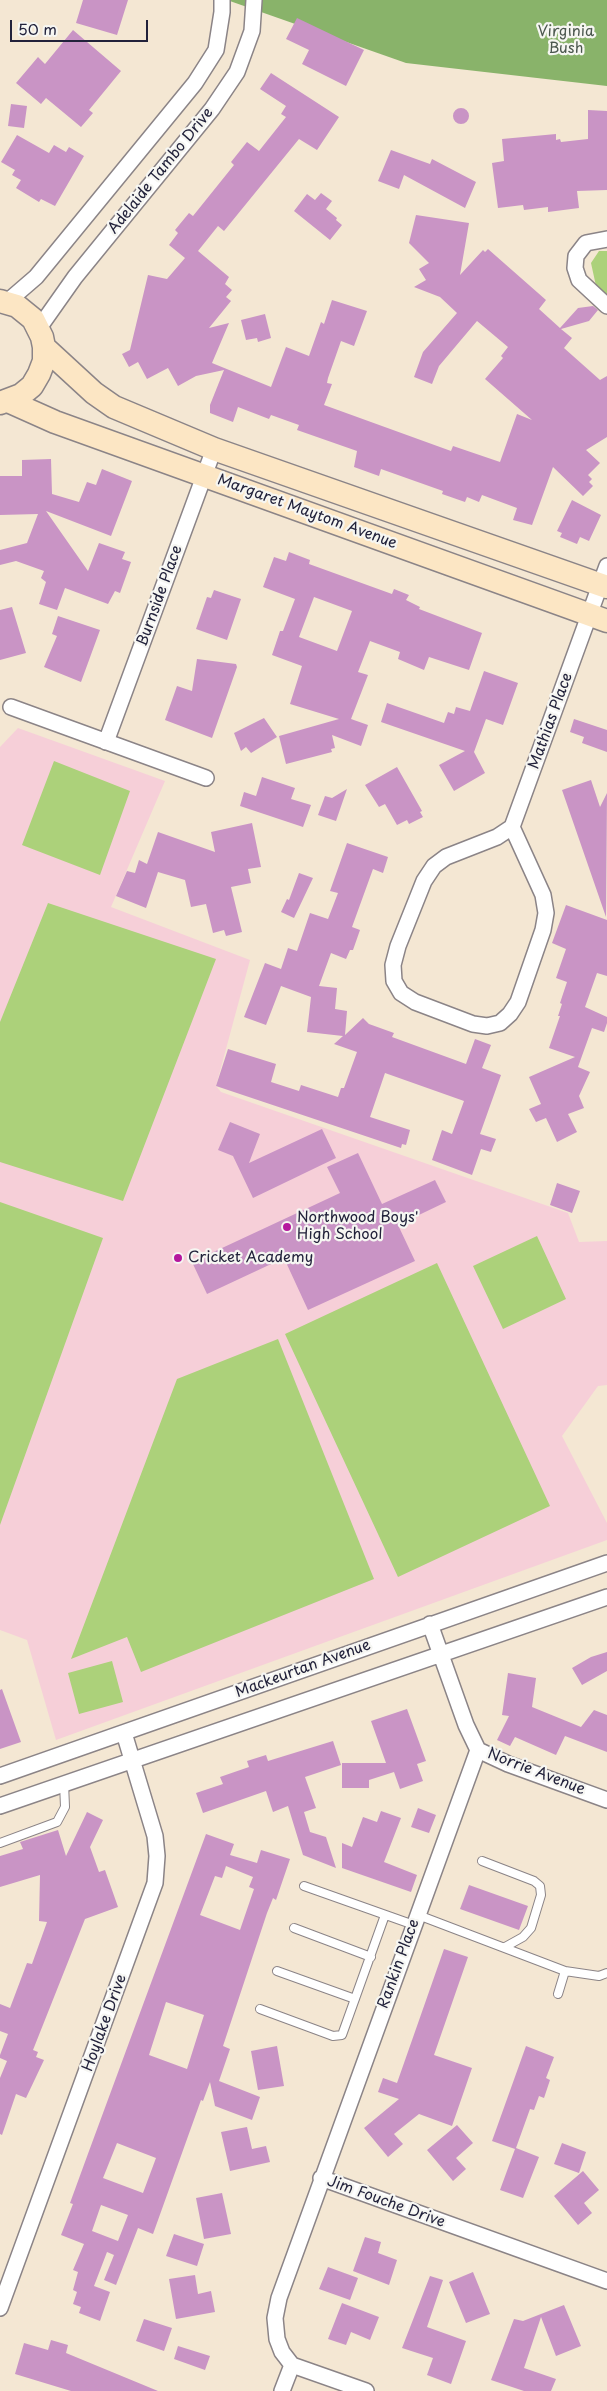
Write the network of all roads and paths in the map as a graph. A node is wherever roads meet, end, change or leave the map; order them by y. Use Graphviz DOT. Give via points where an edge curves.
graph roads {
  1 [pos="222,0"];
  2 [pos="254,0"];
  3 [pos="607,239"];
  4 [pos="3,302"];
  5 [pos="607,306"];
  6 [pos="42,337"];
  7 [pos="4,402"];
  8 [pos="214,449"];
  9 [pos="204,475"];
  10 [pos="605,579"];
  11 [pos="598,618"];
  12 [pos="11,707"];
  13 [pos="106,742"];
  14 [pos="206,778"];
  15 [pos="512,827"];
  16 [pos="607,1563"];
  17 [pos="607,1597"];
  18 [pos="430,1624"];
  19 [pos="440,1654"];
  20 [pos="124,1733"];
  21 [pos="478,1750"];
  22 [pos="133,1758"];
  23 [pos="0,1776"];
  24 [pos="64,1783"];
  25 [pos="607,1800"];
  26 [pos="0,1806"];
  27 [pos="0,1843"];
  28 [pos="482,1861"];
  29 [pos="304,1886"];
  30 [pos="385,1915"];
  31 [pos="416,1920"];
  32 [pos="294,1928"];
  33 [pos="505,1947"];
  34 [pos="371,1957"];
  35 [pos="277,1971"];
  36 [pos="565,1971"];
  37 [pos="607,1973"];
  38 [pos="558,1994"];
  39 [pos="355,1998"];
  40 [pos="260,2009"];
  41 [pos="321,2178"];
  42 [pos="607,2281"];
  43 [pos="0,2308"];
  44 [pos="292,2365"];
  45 [pos="282,2391"];
  46 [pos="366,2391"];
  1 -- 4 [label="street, Adelaide Tambo Drive" via="216,50 195,83 36,278"];
  2 -- 6 [label="street, Adelaide Tambo Drive" via="252,31 237,72 212,109 69,284"];
  3 -- 5 [label="street" via="586,243 576,256 575,268 579,280"];
  4 -- 6 [label="street, Margaret Maytom Avenue" via="26,312"];
  6 -- 7 [label="street" via="44,361 32,386"];
  6 -- 8 [label="street, Margaret Maytom Avenue" via="87,387 114,407"];
  7 -- 9 [label="street, Margaret Maytom Avenue"];
  8 -- 9 [label="street, Burnside Place"];
  8 -- 10 [label="street, Margaret Maytom Avenue"];
  9 -- 11 [label="street, Margaret Maytom Avenue"];
  9 -- 13 [label="street, Burnside Place"];
  10 -- 11 [label="street, Mathias Place"];
  11 -- 15 [label="street, Mathias Place"];
  12 -- 13 [label="street"];
  13 -- 14 [label="street"];
  15 -- 15 [label="street" via="543,895 546,913 543,930 518,1002 510,1014 500,1023 487,1026 473,1024 401,994 394,981 393,965 424,881 434,866 446,857 497,837"];
  16 -- 18 [label="street, Mackeurtan Avenue"];
  17 -- 19 [label="street, Mackeurtan Avenue"];
  18 -- 19 [label="street, Norrie Avenue"];
  18 -- 20 [label="street, Mackeurtan Avenue"];
  19 -- 21 [label="street, Norrie Avenue"];
  19 -- 22 [label="street, Mackeurtan Avenue"];
  20 -- 22 [label="street, Hoylake Drive"];
  20 -- 23 [label="street, Mackeurtan Avenue"];
  21 -- 25 [label="street, Norrie Avenue"];
  21 -- 31 [label="street, Rankin Place"];
  22 -- 24 [label="street, Mackeurtan Avenue"];
  22 -- 43 [label="street, Hoylake Drive" via="156,1836 156,1883"];
  24 -- 26 [label="street, Mackeurtan Avenue"];
  24 -- 27 [label="lane" via="65,1807 57,1822"];
  28 -- 33 [label="lane" via="540,1886 541,1895 531,1928 523,1937"];
  29 -- 30 [label="lane"];
  30 -- 31 [label="lane"];
  30 -- 34 [label="lane"];
  31 -- 33 [label="lane"];
  31 -- 41 [label="street, Rankin Place"];
  32 -- 34 [label="lane"];
  33 -- 36 [label="lane"];
  34 -- 39 [label="lane"];
  35 -- 39 [label="lane"];
  36 -- 37 [label="lane" via="600,1976"];
  36 -- 38 [label="lane"];
  39 -- 40 [label="lane" via="342,2035 338,2036"];
  41 -- 42 [label="street, Jim Fouche Drive"];
  41 -- 44 [label="street, Jim Fouche Drive" via="275,2318 282,2352"];
  44 -- 45 [label="street"];
  44 -- 46 [label="street"];
}
